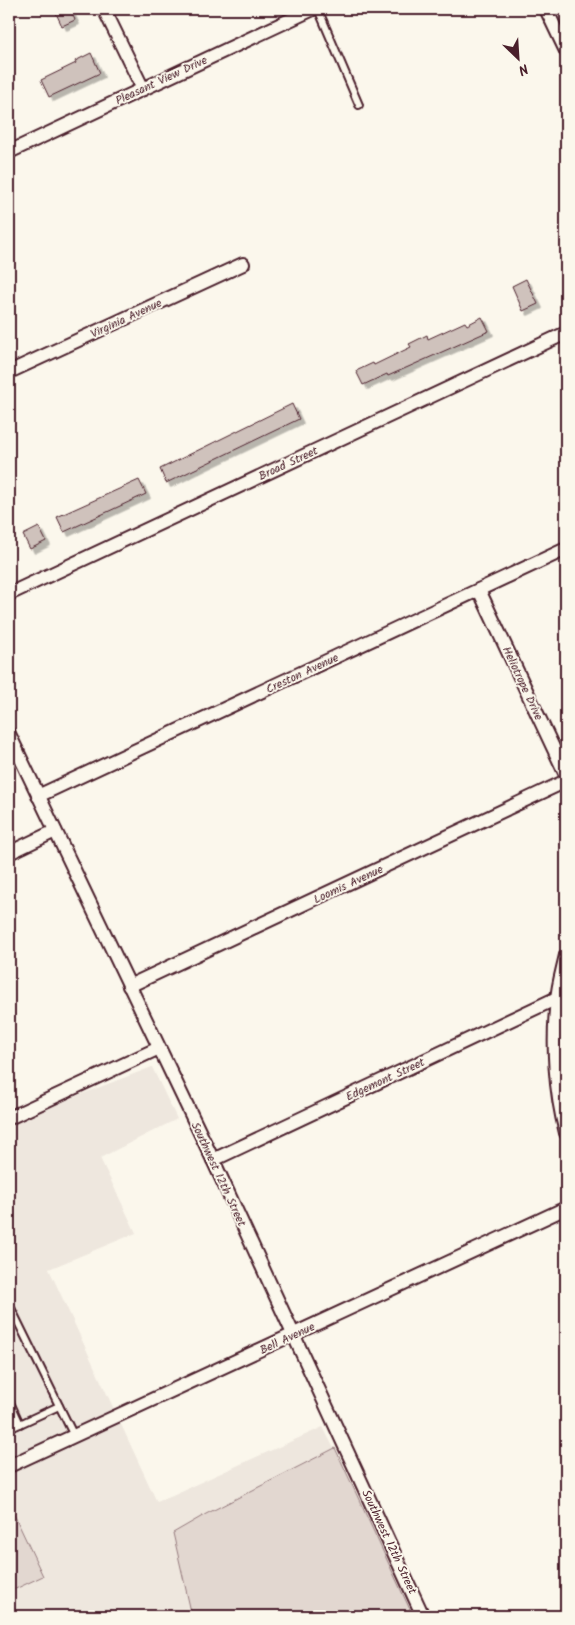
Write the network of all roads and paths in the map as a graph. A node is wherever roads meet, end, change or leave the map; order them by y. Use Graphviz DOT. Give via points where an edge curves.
graph roads {
  1 [pos="104,9"];
  2 [pos="312,9"];
  3 [pos="318,9"];
  4 [pos="546,9"];
  5 [pos="566,51"];
  6 [pos="143,89"];
  7 [pos="359,105"];
  8 [pos="9,152"];
  9 [pos="243,264"];
  10 [pos="566,333"];
  11 [pos="9,372"];
  12 [pos="566,549"];
  13 [pos="479,590"];
  14 [pos="9,594"];
  15 [pos="9,734"];
  16 [pos="566,775"];
  17 [pos="566,781"];
  18 [pos="38,796"];
  19 [pos="55,831"];
  20 [pos="9,853"];
  21 [pos="566,954"];
  22 [pos="129,986"];
  23 [pos="557,998"];
  24 [pos="159,1048"];
  25 [pos="9,1118"];
  26 [pos="566,1133"];
  27 [pos="212,1160"];
  28 [pos="566,1209"];
  29 [pos="9,1304"];
  30 [pos="293,1335"];
  31 [pos="9,1400"];
  32 [pos="59,1406"];
  33 [pos="20,1424"];
  34 [pos="9,1429"];
  35 [pos="74,1436"];
  36 [pos="9,1466"];
  37 [pos="423,1616"];
  1 -- 6 [label="street"];
  2 -- 6 [label="street, Pleasant View Drive"];
  3 -- 7 [label="lane"];
  4 -- 5 [label="street"];
  6 -- 8 [label="street, Pleasant View Drive"];
  9 -- 11 [label="street, Virginia Avenue"];
  10 -- 14 [label="street, Broad Street"];
  12 -- 13 [label="street, Creston Avenue"];
  13 -- 16 [label="street, Heliotrope Drive"];
  13 -- 18 [label="street, Creston Avenue"];
  15 -- 18 [label="street, Southwest 12th Street"];
  17 -- 22 [label="street, Loomis Avenue"];
  18 -- 19 [label="street, Southwest 12th Street"];
  19 -- 20 [label="street"];
  19 -- 22 [label="street, Southwest 12th Street"];
  21 -- 23 [label="street"];
  22 -- 24 [label="street, Southwest 12th Street"];
  23 -- 26 [label="street" via="557,1077"];
  23 -- 27 [label="street, Edgemont Street"];
  24 -- 25 [label="street"];
  24 -- 27 [label="street, Southwest 12th Street"];
  27 -- 30 [label="street, Southwest 12th Street"];
  28 -- 30 [label="street, Bell Avenue"];
  29 -- 32 [label="lane"];
  30 -- 35 [label="street, Bell Avenue"];
  30 -- 37 [label="street, Southwest 12th Street"];
  31 -- 33 [label="lane"];
  32 -- 33 [label="lane"];
  32 -- 35 [label="lane"];
  33 -- 34 [label="lane"];
  35 -- 36 [label="street, Bell Avenue"];
}
